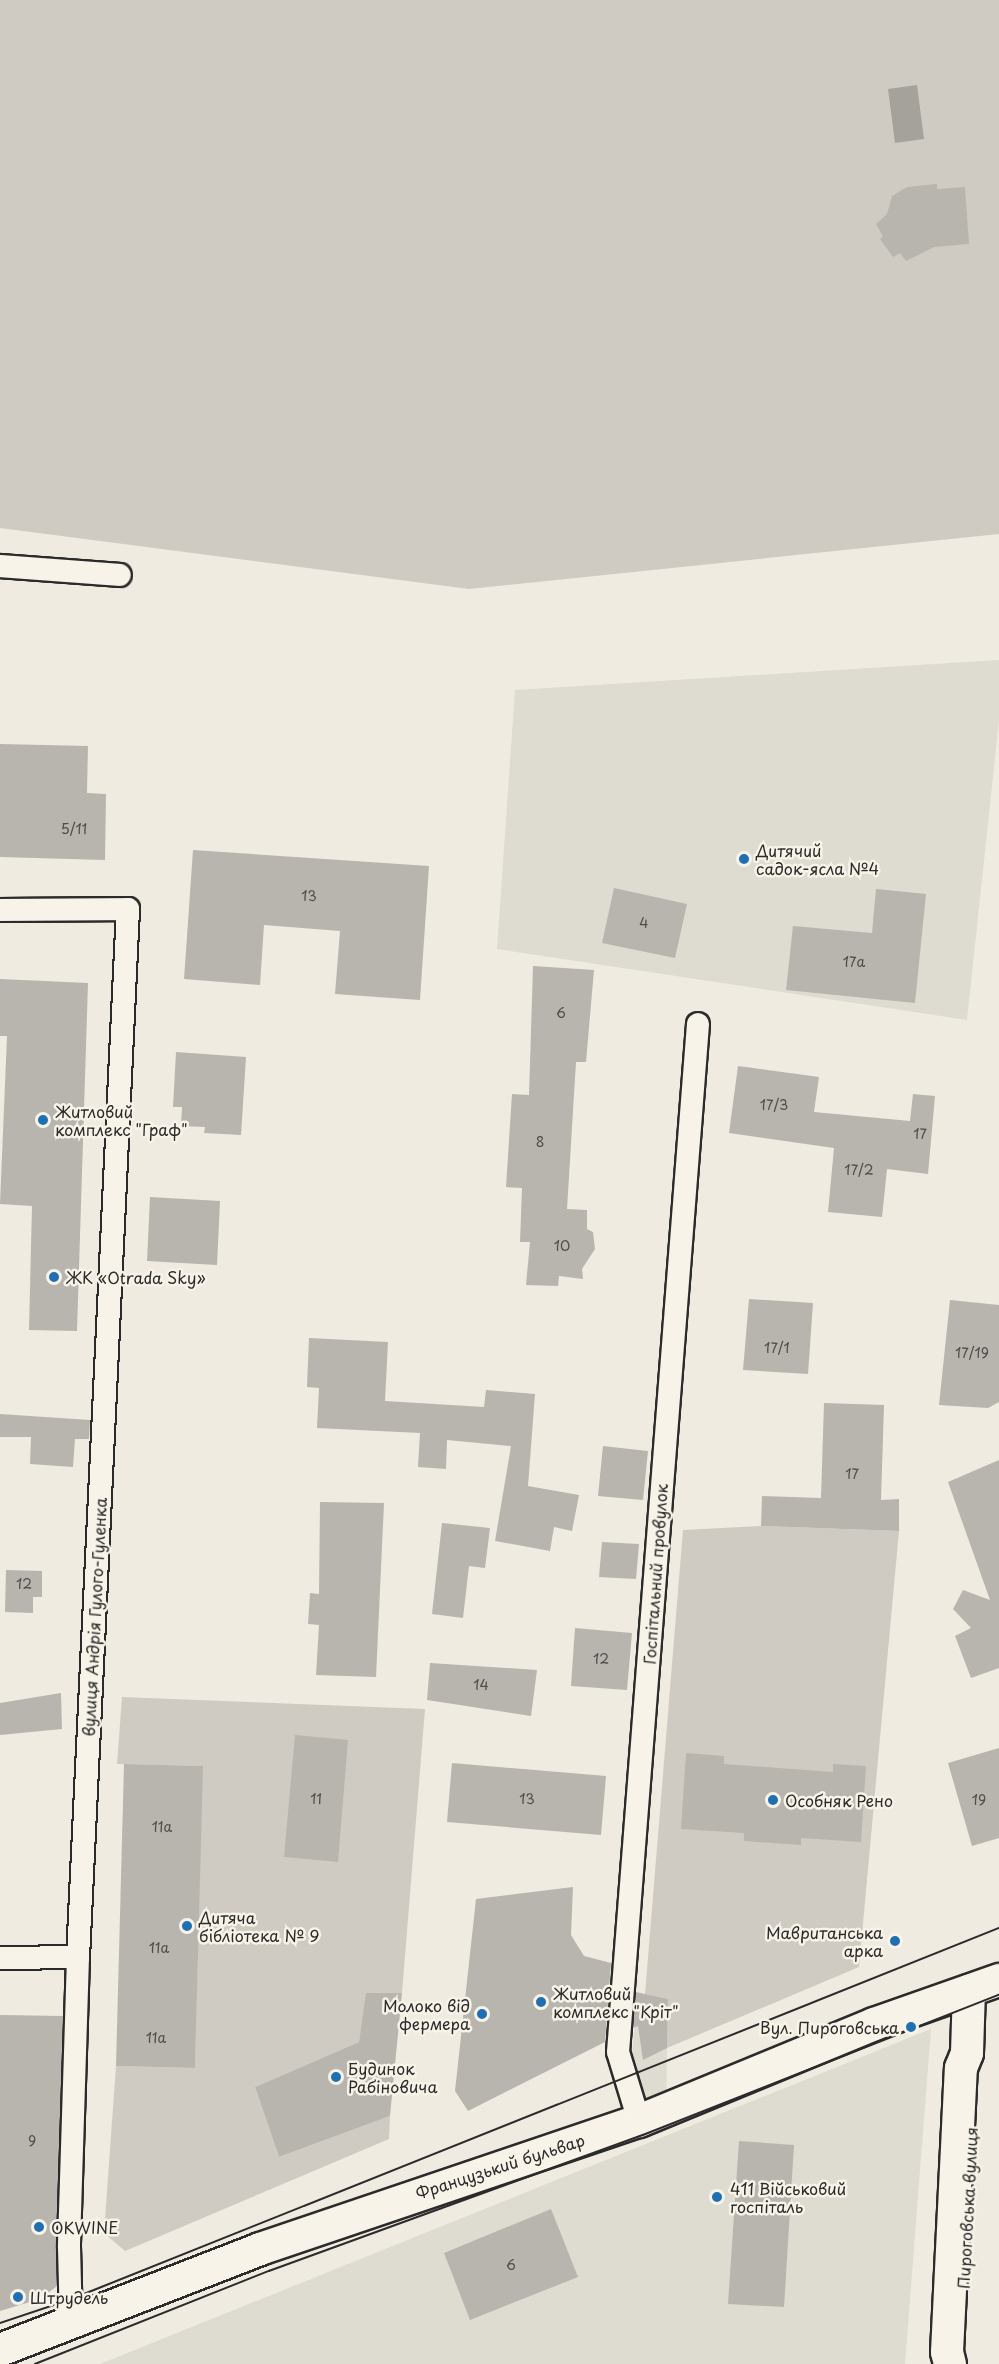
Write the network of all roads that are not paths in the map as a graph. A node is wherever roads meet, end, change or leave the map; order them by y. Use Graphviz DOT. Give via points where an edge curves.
graph roads {
  1 [pos="0,566"];
  2 [pos="120,575"];
  3 [pos="0,910"];
  4 [pos="698,1024"];
  5 [pos="78,1957"];
  6 [pos="0,1958"];
  7 [pos="999,1980"];
  8 [pos="969,1991"];
  9 [pos="967,2053"];
  10 [pos="639,2121"];
  11 [pos="71,2325"];
  12 [pos="0,2350"];
  13 [pos="950,2364"];
  14 [pos="956,2364"];
  1 -- 2 [label="street"];
  3 -- 5 [label="street, вулиця Андрія Гулого-Гуленка" via="128,909"];
  4 -- 10 [label="street, Госпітальний провулок" via="618,2052"];
  5 -- 6 [label="street"];
  5 -- 11 [label="street, вулиця Андрія Гулого-Гуленка" via="69,2247"];
  7 -- 8 [label="street, Французький бульвар"];
  8 -- 9 [label="street, Пироговська вулиця"];
  8 -- 10 [label="street, Французький бульвар" via="874,2024"];
  9 -- 13 [label="street, Пироговська вулиця" via="961,2068 947,2352"];
  9 -- 14 [label="street, Пироговська вулиця" via="974,2068 960,2353"];
  10 -- 11 [label="street, Французький бульвар" via="260,2249"];
  11 -- 12 [label="street, Французький бульвар"];
}
